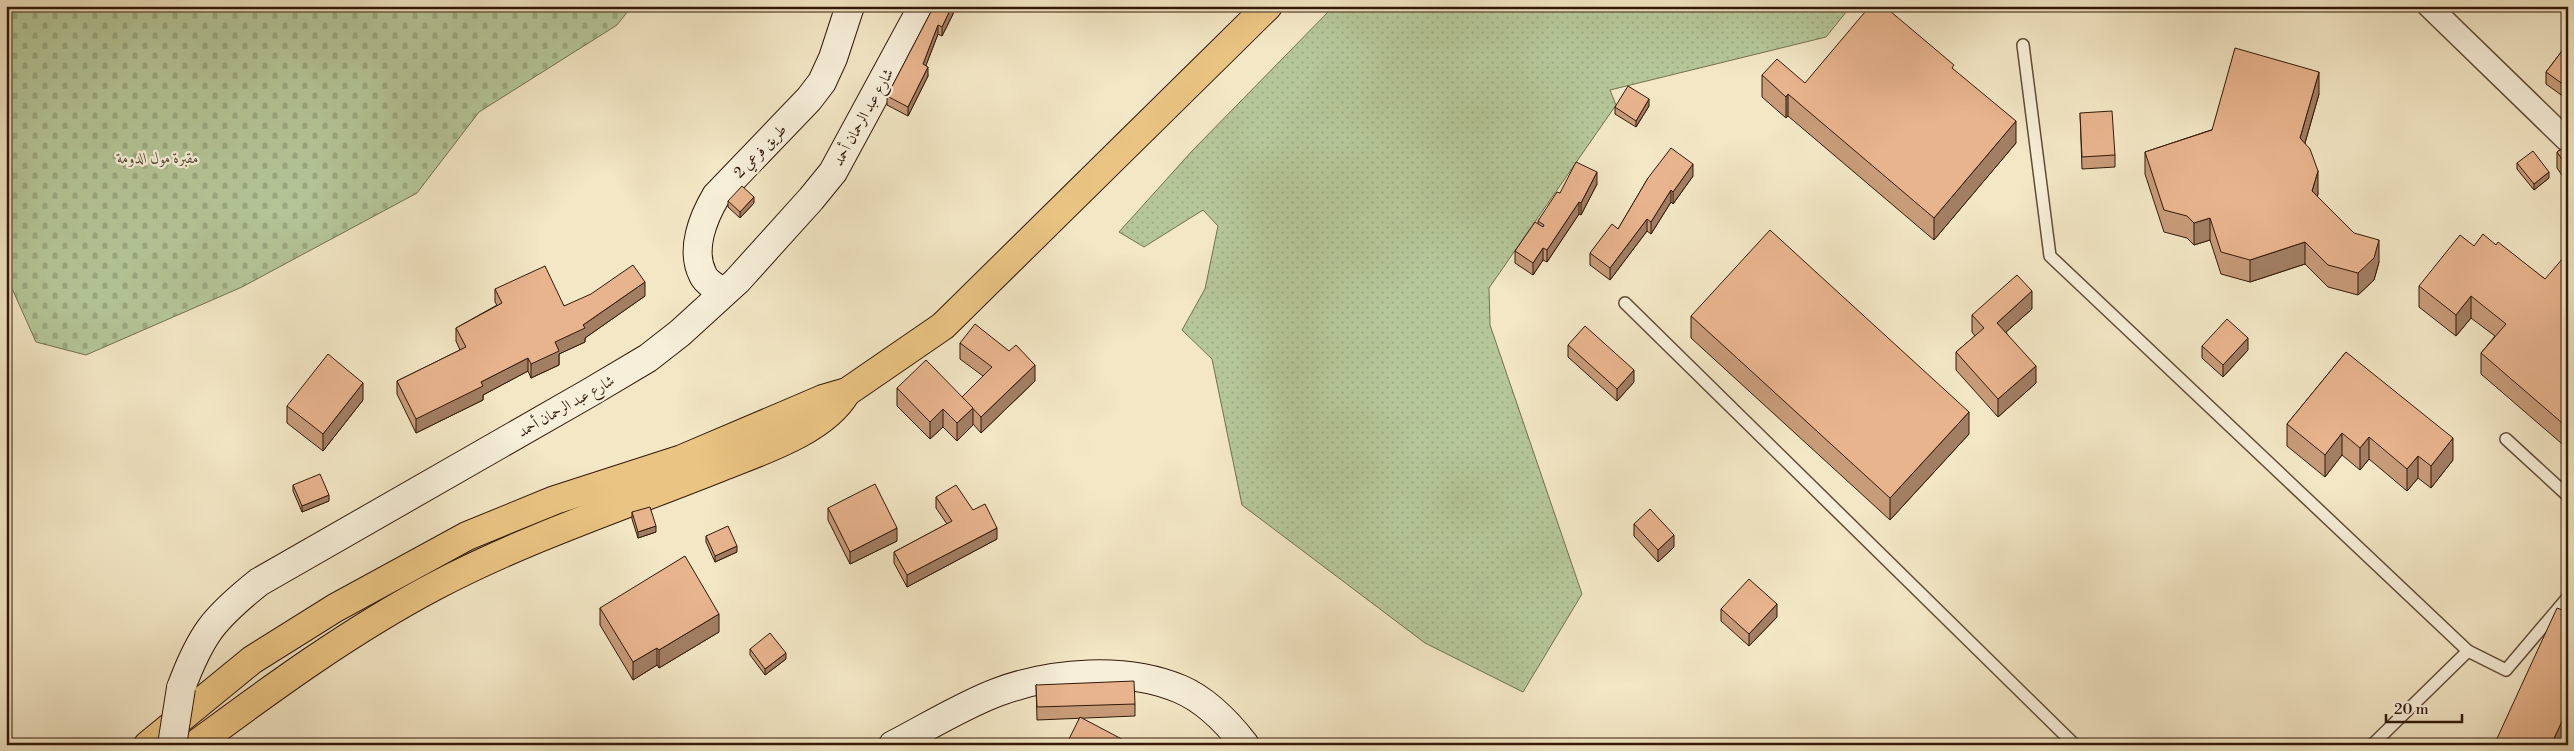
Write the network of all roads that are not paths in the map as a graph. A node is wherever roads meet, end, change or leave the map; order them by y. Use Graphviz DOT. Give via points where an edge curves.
graph roads {
  1 [pos="850,6"];
  2 [pos="923,6"];
  3 [pos="1268,6"];
  4 [pos="2429,6"];
  5 [pos="2023,45"];
  6 [pos="2566,136"];
  7 [pos="723,293"];
  8 [pos="1625,303"];
  9 [pos="847,392"];
  10 [pos="2506,439"];
  11 [pos="2568,496"];
  12 [pos="2568,598"];
  13 [pos="2468,651"];
  14 [pos="148,745"];
  15 [pos="172,745"];
  16 [pos="195,745"];
  17 [pos="893,745"];
  18 [pos="1245,745"];
  19 [pos="2075,745"];
  20 [pos="2372,745"];
  1 -- 7 [label="main road, طريق فرعي 2" via="822,82 716,196 706,213 700,227 699,261 703,276"];
  2 -- 7 [label="main road, شارع عبد الرحمان أحمد" via="833,172 812,200"];
  3 -- 9 [label="main road" via="943,326"];
  4 -- 6 [label="street"];
  5 -- 13 [label="lane" via="2050,256"];
  7 -- 15 [label="main road, شارع عبد الرحمان أحمد, bridge" via="680,334 648,358 259,582 229,606 207,630 192,659 181,688"];
  8 -- 19 [label="lane"];
  9 -- 14 [label="main road" via="823,398 682,459 555,500 467,536 335,608 252,660"];
  9 -- 16 [label="main road" via="829,415 761,451 522,545 435,586 276,686"];
  10 -- 11 [label="lane"];
  12 -- 13 [label="lane" via="2506,670"];
  13 -- 20 [label="lane"];
  17 -- 18 [label="main road" via="997,692 1055,678 1122,675 1181,689 1228,723"];
}
